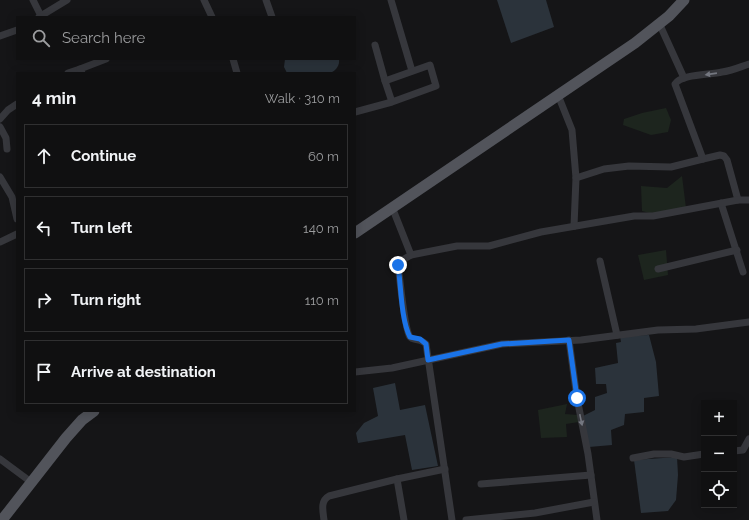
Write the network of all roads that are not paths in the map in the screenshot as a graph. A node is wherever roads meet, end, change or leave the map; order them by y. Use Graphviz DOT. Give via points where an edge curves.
graph roads {
  1 [pos="33,0"];
  2 [pos="67,0"];
  3 [pos="204,0"];
  4 [pos="266,0"];
  5 [pos="391,0"];
  6 [pos="684,0"];
  7 [pos="40,16"];
  8 [pos="212,16"];
  9 [pos="272,16"];
  10 [pos="659,24"];
  11 [pos="16,30"];
  12 [pos="0,36"];
  13 [pos="375,45"];
  14 [pos="104,60"];
  15 [pos="233,60"];
  16 [pos="749,64"];
  17 [pos="81,71"];
  18 [pos="237,72"];
  19 [pos="412,72"];
  20 [pos="684,78"];
  21 [pos="385,81"];
  22 [pos="558,95"];
  23 [pos="392,102"];
  24 [pos="16,105"];
  25 [pos="356,112"];
  26 [pos="0,119"];
  27 [pos="0,127"];
  28 [pos="7,149"];
  29 [pos="703,159"];
  30 [pos="0,178"];
  31 [pos="576,178"];
  32 [pos="14,196"];
  33 [pos="738,200"];
  34 [pos="749,200"];
  35 [pos="722,203"];
  36 [pos="392,207"];
  37 [pos="16,211"];
  38 [pos="574,226"];
  39 [pos="356,231"];
  40 [pos="16,234"];
  41 [pos="0,242"];
  42 [pos="737,250"];
  43 [pos="411,255"];
  44 [pos="600,261"];
  45 [pos="658,269"];
  46 [pos="743,272"];
  47 [pos="749,322"];
  48 [pos="617,335"];
  49 [pos="569,340"];
  50 [pos="428,360"];
  51 [pos="356,372"];
  52 [pos="93,412"];
  53 [pos="749,439"];
  54 [pos="737,451"];
  55 [pos="701,454"];
  56 [pos="633,458"];
  57 [pos="0,459"];
  58 [pos="445,469"];
  59 [pos="591,475"];
  60 [pos="397,479"];
  61 [pos="31,482"];
  62 [pos="481,484"];
  63 [pos="594,502"];
  64 [pos="2,520"];
  65 [pos="324,520"];
  66 [pos="404,520"];
  67 [pos="452,520"];
  68 [pos="466,520"];
  69 [pos="597,520"];
  1 -- 7 [label="street"];
  2 -- 7 [label="street"];
  3 -- 8 [label="street"];
  4 -- 9 [label="street"];
  5 -- 19 [label="street"];
  6 -- 10 [label="main road"];
  10 -- 20 [label="street"];
  10 -- 22 [label="main road"];
  11 -- 12 [label="street"];
  13 -- 21 [label="street"];
  14 -- 17 [label="street"];
  15 -- 18 [label="street"];
  16 -- 20 [label="street, one-way" via="723,72"];
  19 -- 21 [label="street"];
  19 -- 23 [label="street" via="430,65 436,86"];
  20 -- 29 [label="street" via="675,84"];
  21 -- 23 [label="street"];
  22 -- 31 [label="street" via="572,130"];
  22 -- 36 [label="main road"];
  23 -- 25 [label="street"];
  24 -- 26 [label="street"];
  27 -- 28 [label="street" via="6,138"];
  29 -- 31 [label="street" via="671,167 629,166 604,169"];
  29 -- 33 [label="street" via="724,156"];
  30 -- 32 [label="street"];
  31 -- 38 [label="street"];
  32 -- 37 [label="street"];
  33 -- 34 [label="street"];
  33 -- 35 [label="street"];
  35 -- 38 [label="street" via="653,216 634,216"];
  35 -- 42 [label="street"];
  36 -- 39 [label="main road"];
  36 -- 43 [label="street"];
  38 -- 43 [label="street" via="489,246 457,246"];
  40 -- 41 [label="street"];
  42 -- 45 [label="street"];
  42 -- 46 [label="street"];
  43 -- 50 [label="street" via="398,265 404,310 410,337 420,339 426,344"];
  44 -- 48 [label="street"];
  47 -- 48 [label="street"];
  48 -- 49 [label="street"];
  49 -- 50 [label="street" via="502,344"];
  49 -- 59 [label="street, one-way"];
  50 -- 51 [label="street" via="392,368"];
  50 -- 58 [label="street"];
  52 -- 61 [label="main road" via="66,438"];
  53 -- 54 [label="street" via="742,450"];
  55 -- 56 [label="street" via="684,457 654,454"];
  57 -- 61 [label="street"];
  58 -- 60 [label="street"];
  58 -- 67 [label="street"];
  59 -- 62 [label="street"];
  59 -- 63 [label="street"];
  60 -- 65 [label="street" via="325,498"];
  60 -- 66 [label="street"];
  61 -- 64 [label="main road"];
  63 -- 68 [label="street" via="535,514"];
  63 -- 69 [label="street"];
}
